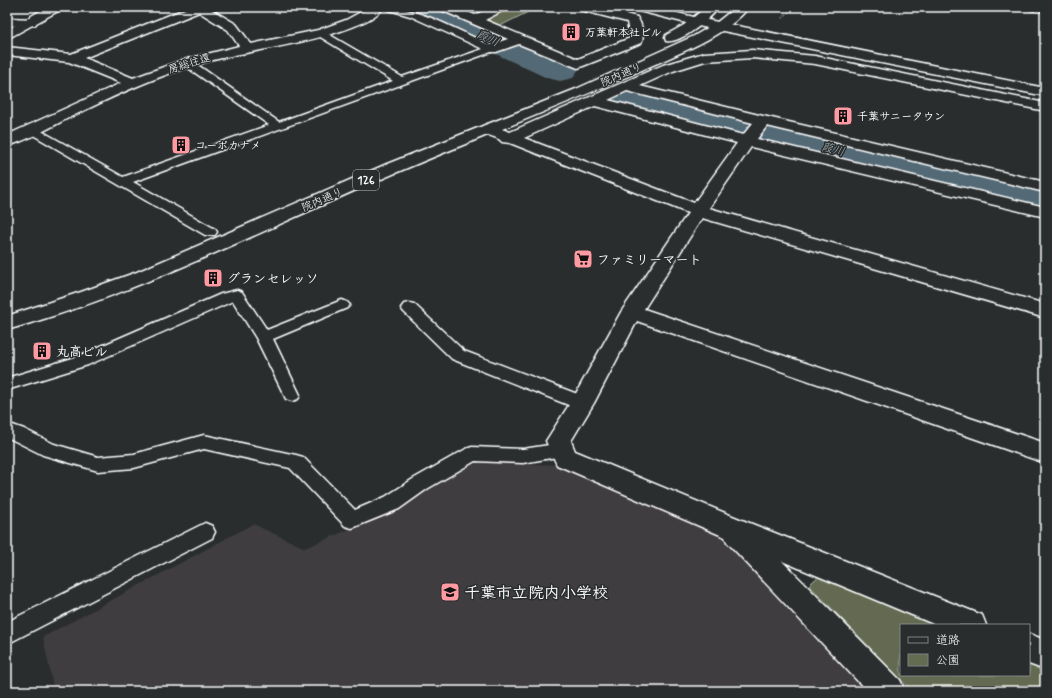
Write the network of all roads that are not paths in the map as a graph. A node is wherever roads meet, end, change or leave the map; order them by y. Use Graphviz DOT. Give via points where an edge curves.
graph roads {
  1 [pos="56,7"];
  2 [pos="200,7"];
  3 [pos="378,7"];
  4 [pos="389,7"];
  5 [pos="445,7"];
  6 [pos="500,7"];
  7 [pos="584,7"];
  8 [pos="639,7"];
  9 [pos="713,7"];
  10 [pos="743,7"];
  11 [pos="475,20"];
  12 [pos="7,22"];
  13 [pos="31,22"];
  14 [pos="698,22"];
  15 [pos="720,26"];
  16 [pos="320,33"];
  17 [pos="7,35"];
  18 [pos="520,39"];
  19 [pos="247,48"];
  20 [pos="490,49"];
  21 [pos="7,51"];
  22 [pos="72,58"];
  23 [pos="188,63"];
  24 [pos="401,81"];
  25 [pos="134,83"];
  26 [pos="627,87"];
  27 [pos="1045,92"];
  28 [pos="595,101"];
  29 [pos="1045,107"];
  30 [pos="276,126"];
  31 [pos="32,130"];
  32 [pos="488,130"];
  33 [pos="755,131"];
  34 [pos="508,138"];
  35 [pos="7,141"];
  36 [pos="122,182"];
  37 [pos="1045,187"];
  38 [pos="698,211"];
  39 [pos="1045,212"];
  40 [pos="210,232"];
  41 [pos="342,305"];
  42 [pos="7,308"];
  43 [pos="409,308"];
  44 [pos="1045,311"];
  45 [pos="631,312"];
  46 [pos="7,323"];
  47 [pos="264,337"];
  48 [pos="7,384"];
  49 [pos="292,395"];
  50 [pos="582,403"];
  51 [pos="7,430"];
  52 [pos="562,450"];
  53 [pos="1045,453"];
  54 [pos="732,528"];
  55 [pos="205,532"];
  56 [pos="968,624"];
  57 [pos="7,633"];
  58 [pos="1030,649"];
  59 [pos="1045,655"];
  60 [pos="889,691"];
  1 -- 13 [label="main road"];
  2 -- 19 [label="main road" via="232,27"];
  2 -- 22 [label="main road"];
  3 -- 16 [label="main road, 房総往還" via="342,27"];
  4 -- 20 [label="lane" via="413,14"];
  5 -- 11 [label="main road"];
  6 -- 11 [label="main road"];
  7 -- 18 [label="main road" via="633,20 636,40 578,64"];
  8 -- 14 [label="main road"];
  9 -- 14 [label="main road, 126"];
  10 -- 15 [label="main road, 126"];
  11 -- 18 [label="main road"];
  12 -- 13 [label="main road"];
  13 -- 17 [label="main road"];
  14 -- 15 [label="main road"];
  14 -- 40 [label="main road, 院内通り / 126" via="682,34 652,48"];
  15 -- 27 [label="main road"];
  15 -- 32 [label="main road, 院内通り / 126" via="674,51"];
  16 -- 19 [label="main road, 房総往還"];
  16 -- 24 [label="lane"];
  18 -- 20 [label="main road"];
  19 -- 23 [label="main road, 房総往還"];
  20 -- 24 [label="lane"];
  21 -- 22 [label="main road"];
  22 -- 25 [label="main road"];
  23 -- 25 [label="main road, 房総往還"];
  23 -- 30 [label="lane"];
  24 -- 30 [label="lane"];
  25 -- 31 [label="main road, 房総往還"];
  26 -- 28 [label="main road"];
  26 -- 29 [label="main road" via="668,68 704,57 752,54 815,60"];
  26 -- 33 [label="main road"];
  28 -- 33 [label="main road"];
  28 -- 34 [label="main road"];
  30 -- 36 [label="lane"];
  31 -- 35 [label="main road, 房総往還"];
  31 -- 36 [label="lane"];
  32 -- 34 [label="main road"];
  32 -- 46 [label="main road, 院内通り / 126" via="386,170 144,276"];
  33 -- 37 [label="main road"];
  33 -- 38 [label="main road"];
  33 -- 39 [label="main road"];
  34 -- 38 [label="main road"];
  36 -- 40 [label="lane"];
  38 -- 44 [label="main road"];
  38 -- 45 [label="main road"];
  40 -- 42 [label="main road, 院内通り / 126" via="129,267"];
  41 -- 47 [label="lane"];
  43 -- 50 [label="lane" via="458,355"];
  45 -- 50 [label="main road"];
  45 -- 53 [label="main road"];
  47 -- 48 [label="lane" via="237,295 226,297 82,361"];
  47 -- 49 [label="lane"];
  50 -- 52 [label="main road" via="558,441"];
  51 -- 52 [label="lane" via="49,450 98,464 134,461 204,442 296,462 352,520 392,503 472,454 523,456"];
  52 -- 54 [label="main road" via="566,458"];
  54 -- 56 [label="main road"];
  54 -- 60 [label="main road"];
  55 -- 57 [label="lane"];
  58 -- 59 [label="main road"];
}
